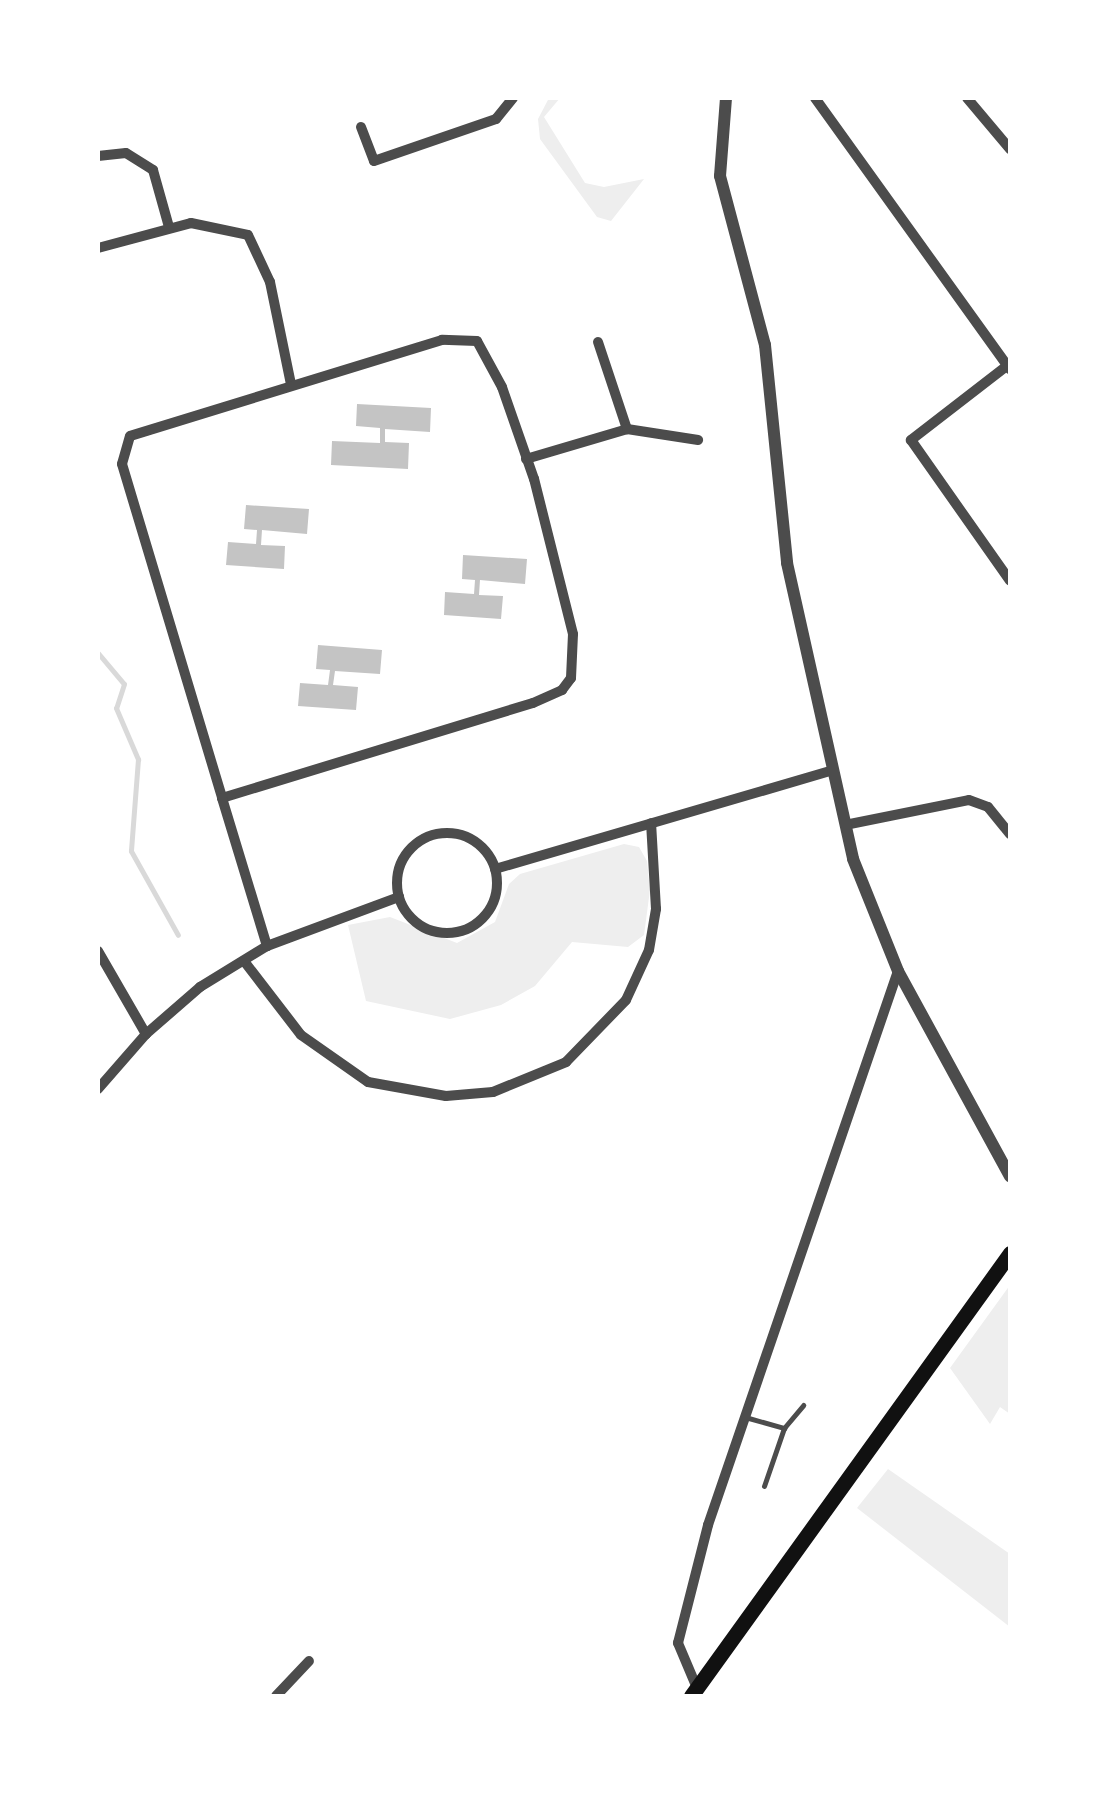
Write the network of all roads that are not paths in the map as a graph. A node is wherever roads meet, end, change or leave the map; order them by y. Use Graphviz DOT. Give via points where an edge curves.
graph roads {
  1 [pos="513,98"];
  2 [pos="726,98"];
  3 [pos="815,98"];
  4 [pos="967,98"];
  5 [pos="361,127"];
  6 [pos="1010,149"];
  7 [pos="98,156"];
  8 [pos="169,227"];
  9 [pos="98,248"];
  10 [pos="598,342"];
  11 [pos="1009,368"];
  12 [pos="292,384"];
  13 [pos="627,429"];
  14 [pos="698,440"];
  15 [pos="526,459"];
  16 [pos="1010,581"];
  17 [pos="830,771"];
  18 [pos="222,798"];
  19 [pos="651,824"];
  20 [pos="845,825"];
  21 [pos="1010,834"];
  22 [pos="495,869"];
  23 [pos="399,897"];
  24 [pos="267,946"];
  25 [pos="98,951"];
  26 [pos="244,960"];
  27 [pos="898,971"];
  28 [pos="146,1034"];
  29 [pos="98,1089"];
  30 [pos="1010,1176"];
  31 [pos="1010,1254"];
  32 [pos="804,1404"];
  33 [pos="746,1417"];
  34 [pos="784,1428"];
  35 [pos="764,1486"];
  36 [pos="308,1661"];
  37 [pos="694,1692"];
  38 [pos="276,1696"];
  1 -- 5 [label="street" via="496,120 374,161"];
  2 -- 17 [label="street" via="720,176 765,346 787,564"];
  3 -- 11 [label="street"];
  4 -- 6 [label="street"];
  7 -- 8 [label="street" via="126,152 152,170"];
  8 -- 9 [label="street"];
  8 -- 12 [label="street" via="224,225 248,234 270,282"];
  10 -- 13 [label="street"];
  11 -- 16 [label="street" via="911,440"];
  12 -- 15 [label="street" via="442,340 476,341 502,387"];
  12 -- 18 [label="street" via="130,436 122,464"];
  13 -- 14 [label="street"];
  13 -- 15 [label="street"];
  15 -- 18 [label="street" via="573,634 575,662 562,690"];
  17 -- 19 [label="street"];
  17 -- 20 [label="street"];
  18 -- 24 [label="street"];
  19 -- 22 [label="street"];
  19 -- 26 [label="street" via="656,909 649,950 626,1000 566,1062 492,1092 446,1096 368,1082 302,1034"];
  20 -- 21 [label="street" via="968,800 988,807"];
  20 -- 27 [label="street"];
  22 -- 23 [label="street" via="469,838 439,834 409,850 400,864"];
  22 -- 23 [label="street" via="493,903 470,928 452,933 420,925"];
  23 -- 24 [label="street"];
  24 -- 26 [label="street"];
  25 -- 28 [label="street"];
  26 -- 28 [label="street"];
  27 -- 30 [label="street"];
  27 -- 33 [label="street"];
  28 -- 29 [label="street"];
  31 -- 37 [label="main road"];
  32 -- 34 [label="lane"];
  33 -- 34 [label="lane"];
  33 -- 37 [label="street" via="678,1643"];
  34 -- 35 [label="lane"];
  36 -- 38 [label="street"];
}
